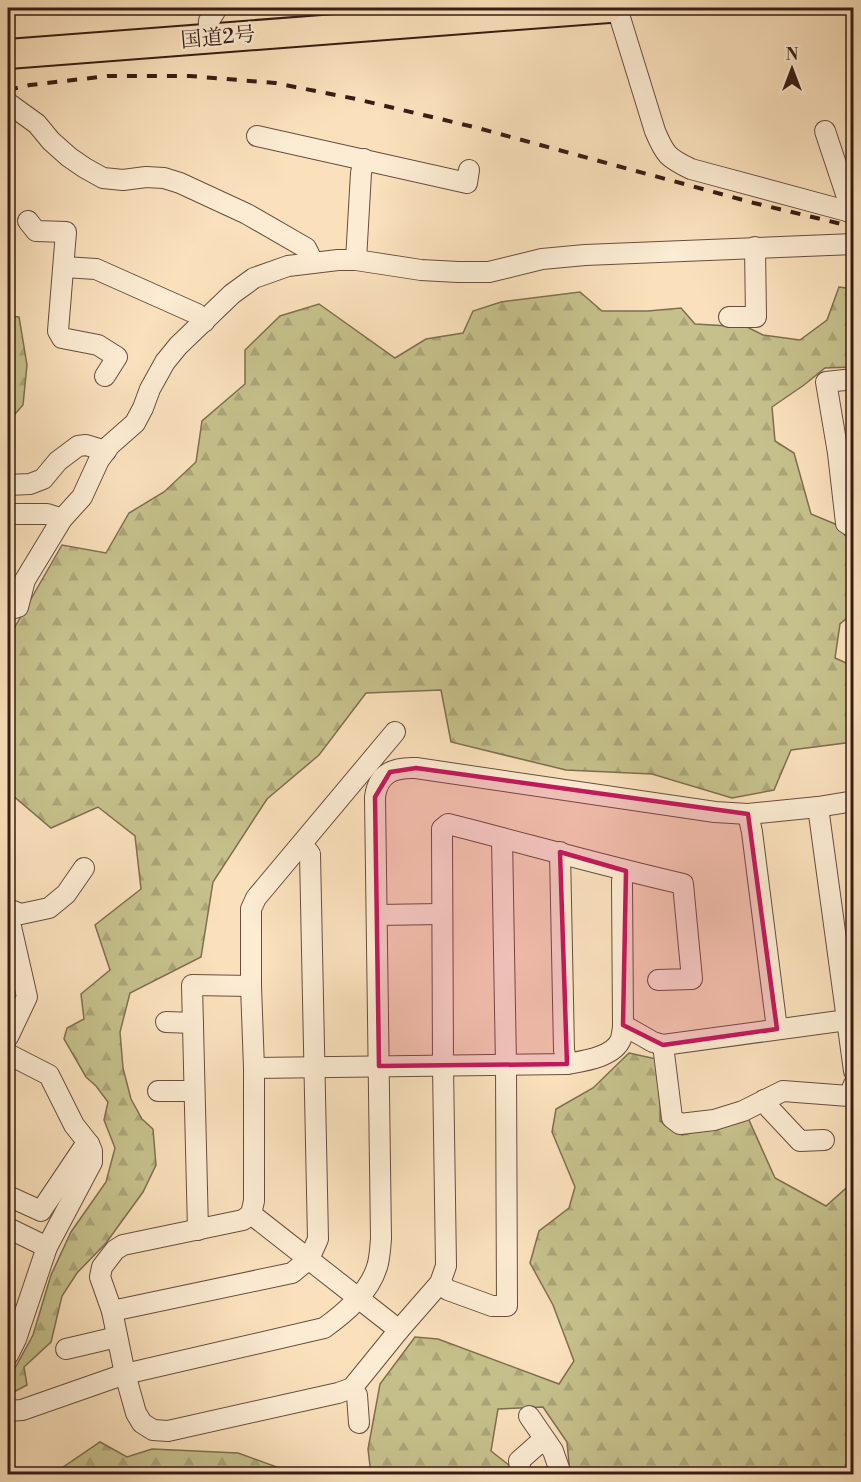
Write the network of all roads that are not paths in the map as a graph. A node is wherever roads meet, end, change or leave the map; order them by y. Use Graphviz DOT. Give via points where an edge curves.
graph roads {
  1 [pos="218,8"];
  2 [pos="609,8"];
  3 [pos="617,8"];
  4 [pos="208,38"];
  5 [pos="8,54"];
  6 [pos="8,103"];
  7 [pos="825,131"];
  8 [pos="257,136"];
  9 [pos="364,159"];
  10 [pos="469,170"];
  11 [pos="851,212"];
  12 [pos="28,221"];
  13 [pos="854,244"];
  14 [pos="755,248"];
  15 [pos="356,260"];
  16 [pos="311,263"];
  17 [pos="64,267"];
  18 [pos="729,317"];
  19 [pos="204,322"];
  20 [pos="105,376"];
  21 [pos="854,379"];
  22 [pos="106,451"];
  23 [pos="846,452"];
  24 [pos="8,485"];
  25 [pos="8,514"];
  26 [pos="62,519"];
  27 [pos="854,528"];
  28 [pos="8,610"];
  29 [pos="395,732"];
  30 [pos="367,766"];
  31 [pos="382,779"];
  32 [pos="854,801"];
  33 [pos="818,807"];
  34 [pos="748,814"];
  35 [pos="501,837"];
  36 [pos="302,844"];
  37 [pos="560,852"];
  38 [pos="84,868"];
  39 [pos="626,871"];
  40 [pos="10,910"];
  41 [pos="442,914"];
  42 [pos="377,915"];
  43 [pos="658,980"];
  44 [pos="251,986"];
  45 [pos="847,1020"];
  46 [pos="166,1022"];
  47 [pos="193,1023"];
  48 [pos="623,1024"];
  49 [pos="777,1029"];
  50 [pos="8,1037"];
  51 [pos="663,1045"];
  52 [pos="8,1054"];
  53 [pos="567,1064"];
  54 [pos="506,1065"];
  55 [pos="379,1066"];
  56 [pos="442,1066"];
  57 [pos="315,1067"];
  58 [pos="254,1068"];
  59 [pos="854,1071"];
  60 [pos="854,1084"];
  61 [pos="158,1091"];
  62 [pos="195,1091"];
  63 [pos="764,1100"];
  64 [pos="824,1140"];
  65 [pos="89,1144"];
  66 [pos="8,1196"];
  67 [pos="250,1214"];
  68 [pos="8,1228"];
  69 [pos="198,1230"];
  70 [pos="47,1247"];
  71 [pos="309,1259"];
  72 [pos="440,1283"];
  73 [pos="359,1297"];
  74 [pos="112,1311"];
  75 [pos="399,1330"];
  76 [pos="117,1337"];
  77 [pos="66,1348"];
  78 [pos="8,1355"];
  79 [pos="126,1374"];
  80 [pos="352,1388"];
  81 [pos="8,1411"];
  82 [pos="529,1416"];
  83 [pos="359,1423"];
  84 [pos="546,1440"];
  85 [pos="521,1474"];
  86 [pos="561,1474"];
  1 -- 4 [label="street" via="209,21"];
  2 -- 4 [label="highway, 国道2号"];
  3 -- 11 [label="street" via="655,131 673,160 691,169"];
  4 -- 5 [label="highway, 国道2号"];
  6 -- 16 [label="street" via="37,124 69,157 103,178 164,178 180,183 247,214 306,248"];
  7 -- 11 [label="street"];
  8 -- 9 [label="street"];
  9 -- 10 [label="street" via="467,183"];
  9 -- 15 [label="street"];
  12 -- 17 [label="street" via="36,231 66,232"];
  13 -- 14 [label="street"];
  14 -- 15 [label="street" via="542,259 489,272 421,270"];
  14 -- 18 [label="street" via="756,317"];
  15 -- 16 [label="street"];
  16 -- 19 [label="street" via="254,278"];
  17 -- 19 [label="street" via="96,269 197,314"];
  17 -- 20 [label="street" via="58,331 62,338 98,345 117,357"];
  19 -- 22 [label="street" via="165,362 135,423"];
  21 -- 23 [label="street" via="826,382"];
  22 -- 24 [label="street" via="86,444 78,446 43,479"];
  22 -- 26 [label="street" via="82,497"];
  23 -- 27 [label="street" via="846,523"];
  25 -- 26 [label="street" via="47,514"];
  26 -- 28 [label="street" via="25,580 18,607"];
  29 -- 30 [label="street"];
  30 -- 31 [label="street"];
  30 -- 36 [label="street"];
  31 -- 34 [label="street" via="402,767 416,768"];
  31 -- 42 [label="street" via="375,797"];
  32 -- 33 [label="street"];
  33 -- 34 [label="street"];
  33 -- 45 [label="street"];
  34 -- 49 [label="street"];
  35 -- 37 [label="street"];
  35 -- 41 [label="street" via="448,824 442,829"];
  35 -- 54 [label="street"];
  36 -- 44 [label="street" via="251,909"];
  36 -- 57 [label="street" via="309,854"];
  37 -- 39 [label="street"];
  37 -- 53 [label="street"];
  38 -- 40 [label="street" via="66,894 49,908 21,914"];
  39 -- 43 [label="street" via="683,884 692,979"];
  39 -- 48 [label="street" via="622,881"];
  40 -- 50 [label="street" via="27,997"];
  41 -- 42 [label="street"];
  41 -- 56 [label="street"];
  42 -- 55 [label="street"];
  44 -- 47 [label="street" via="192,985"];
  44 -- 58 [label="street"];
  45 -- 49 [label="street"];
  45 -- 59 [label="street"];
  46 -- 47 [label="street"];
  47 -- 62 [label="street"];
  48 -- 51 [label="street"];
  48 -- 53 [label="street" via="621,1038 612,1051"];
  49 -- 51 [label="street"];
  51 -- 63 [label="street" via="672,1118 680,1124 714,1120"];
  52 -- 65 [label="street" via="49,1075 74,1125"];
  53 -- 54 [label="street"];
  54 -- 56 [label="street"];
  54 -- 72 [label="street" via="507,1306 492,1306 448,1290"];
  55 -- 56 [label="street"];
  55 -- 57 [label="street"];
  55 -- 73 [label="street" via="381,1239 378,1266"];
  56 -- 72 [label="street" via="446,1266"];
  57 -- 58 [label="street"];
  57 -- 71 [label="street" via="318,1239"];
  58 -- 67 [label="street" via="254,1201"];
  60 -- 63 [label="street" via="849,1096 790,1090"];
  61 -- 62 [label="street"];
  62 -- 69 [label="street"];
  63 -- 64 [label="street" via="800,1141"];
  65 -- 66 [label="street" via="40,1211"];
  65 -- 70 [label="street" via="92,1162"];
  67 -- 69 [label="street" via="243,1220"];
  67 -- 71 [label="street"];
  68 -- 70 [label="street"];
  69 -- 74 [label="street" via="123,1245 116,1250 102,1267 100,1277"];
  70 -- 78 [label="street"];
  71 -- 73 [label="street"];
  71 -- 74 [label="street" via="292,1273"];
  72 -- 75 [label="street"];
  73 -- 75 [label="street"];
  73 -- 79 [label="street" via="345,1314 324,1328"];
  74 -- 76 [label="street"];
  75 -- 80 [label="street"];
  76 -- 77 [label="street"];
  76 -- 79 [label="street"];
  79 -- 80 [label="street" via="142,1423 153,1430 168,1431"];
  79 -- 81 [label="street" via="22,1410"];
  80 -- 83 [label="street" via="357,1395"];
  82 -- 84 [label="street"];
  84 -- 85 [label="street" via="519,1461"];
  84 -- 86 [label="street"];
}
